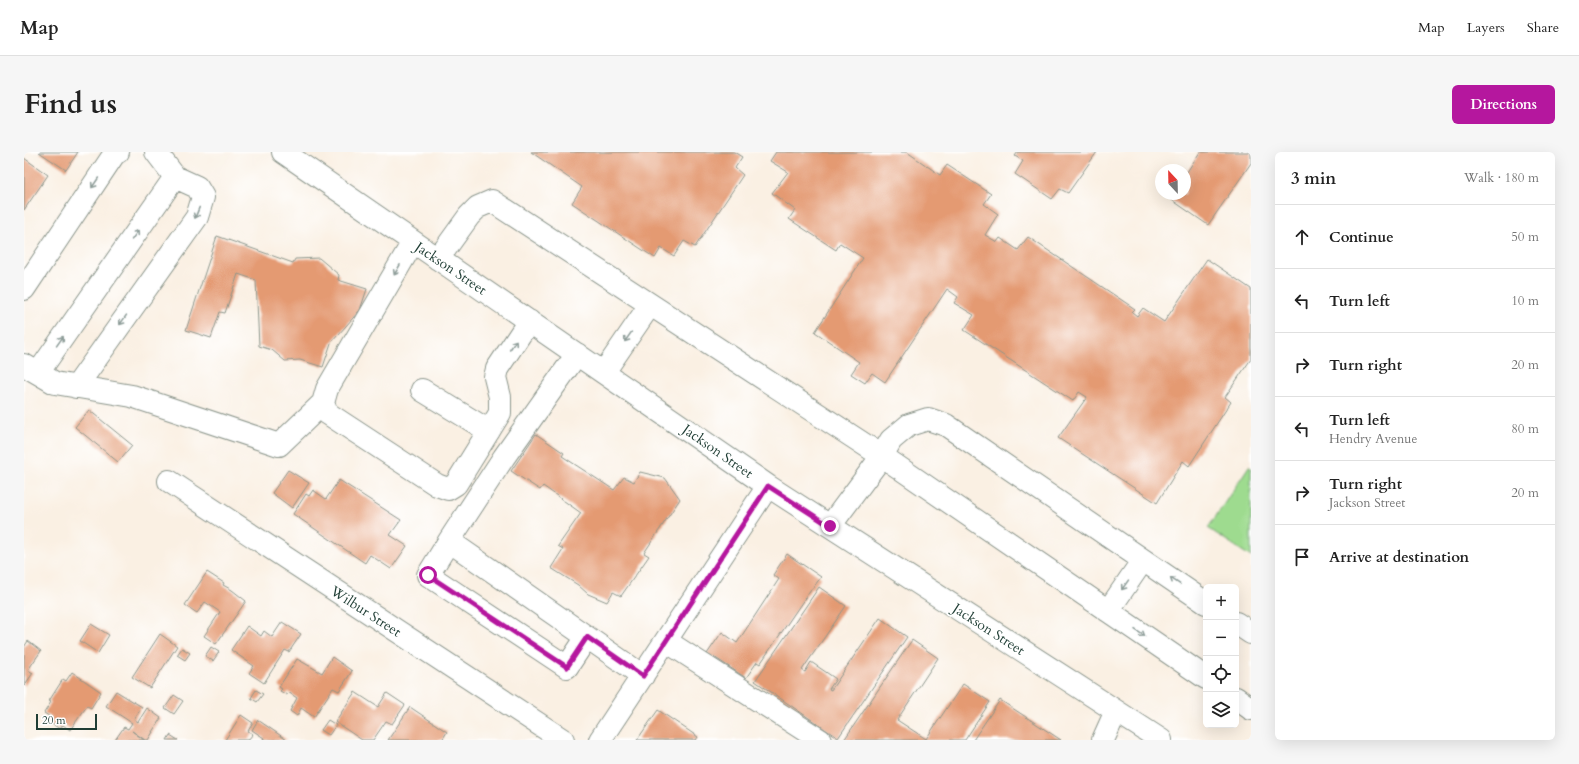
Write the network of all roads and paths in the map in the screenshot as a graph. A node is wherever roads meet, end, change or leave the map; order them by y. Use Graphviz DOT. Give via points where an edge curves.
graph roads {
  1 [pos="118,152"];
  2 [pos="156,152"];
  3 [pos="283,152"];
  4 [pos="175,177"];
  5 [pos="413,242"];
  6 [pos="438,259"];
  7 [pos="24,289"];
  8 [pos="650,305"];
  9 [pos="529,321"];
  10 [pos="577,354"];
  11 [pos="31,369"];
  12 [pos="604,372"];
  13 [pos="76,386"];
  14 [pos="422,390"];
  15 [pos="323,403"];
  16 [pos="489,431"];
  17 [pos="882,456"];
  18 [pos="169,481"];
  19 [pos="768,486"];
  20 [pos="830,526"];
  21 [pos="449,541"];
  22 [pos="1143,560"];
  23 [pos="1203,601"];
  24 [pos="1108,611"];
  25 [pos="1239,625"];
  26 [pos="1251,633"];
  27 [pos="587,637"];
  28 [pos="666,641"];
  29 [pos="643,676"];
  30 [pos="1203,676"];
  31 [pos="1239,700"];
  32 [pos="1251,709"];
  33 [pos="1116,711"];
  34 [pos="563,740"];
  35 [pos="600,740"];
  36 [pos="820,740"];
  37 [pos="1103,740"];
  38 [pos="1161,740"];
  1 -- 7 [label="street, one-way"];
  2 -- 4 [label="street"];
  3 -- 5 [label="street, Jackson Street"];
  11 -- 4 [label="street, one-way"];
  4 -- 13 [label="street, one-way" via="197,187 203,197 197,217"];
  5 -- 6 [label="street, Jackson Street"];
  5 -- 15 [label="street, one-way" via="327,389"];
  6 -- 8 [label="street" via="469,216 478,207 492,201"];
  6 -- 9 [label="street, Jackson Street"];
  8 -- 12 [label="street, one-way"];
  8 -- 17 [label="street"];
  9 -- 10 [label="street, Jackson Street"];
  16 -- 9 [label="street, one-way" via="500,413 500,397 495,377 497,369"];
  10 -- 12 [label="street, Jackson Street"];
  10 -- 21 [label="street" via="504,457"];
  11 -- 13 [label="street" via="55,383"];
  12 -- 19 [label="street, Jackson Street"];
  13 -- 15 [label="street" via="132,396 279,445"];
  14 -- 16 [label="street"];
  15 -- 16 [label="street" via="327,413 437,485 448,488 456,484"];
  17 -- 20 [label="street"];
  17 -- 22 [label="street" via="891,440 916,422 928,418 946,425"];
  17 -- 24 [label="street"];
  18 -- 34 [label="street, Wilbur Street"];
  19 -- 20 [label="street, Jackson Street"];
  19 -- 28 [label="street"];
  20 -- 33 [label="street, Jackson Street"];
  21 -- 27 [label="street"];
  21 -- 27 [label="street" via="428,575 567,667"];
  23 -- 22 [label="street, one-way"];
  22 -- 24 [label="street, one-way"];
  24 -- 30 [label="street, one-way"];
  25 -- 26 [label="street"];
  27 -- 29 [label="street"];
  28 -- 29 [label="street"];
  28 -- 36 [label="street"];
  29 -- 35 [label="street"];
  31 -- 32 [label="street"];
  33 -- 37 [label="street"];
  33 -- 38 [label="street, Jackson Street"];
}
